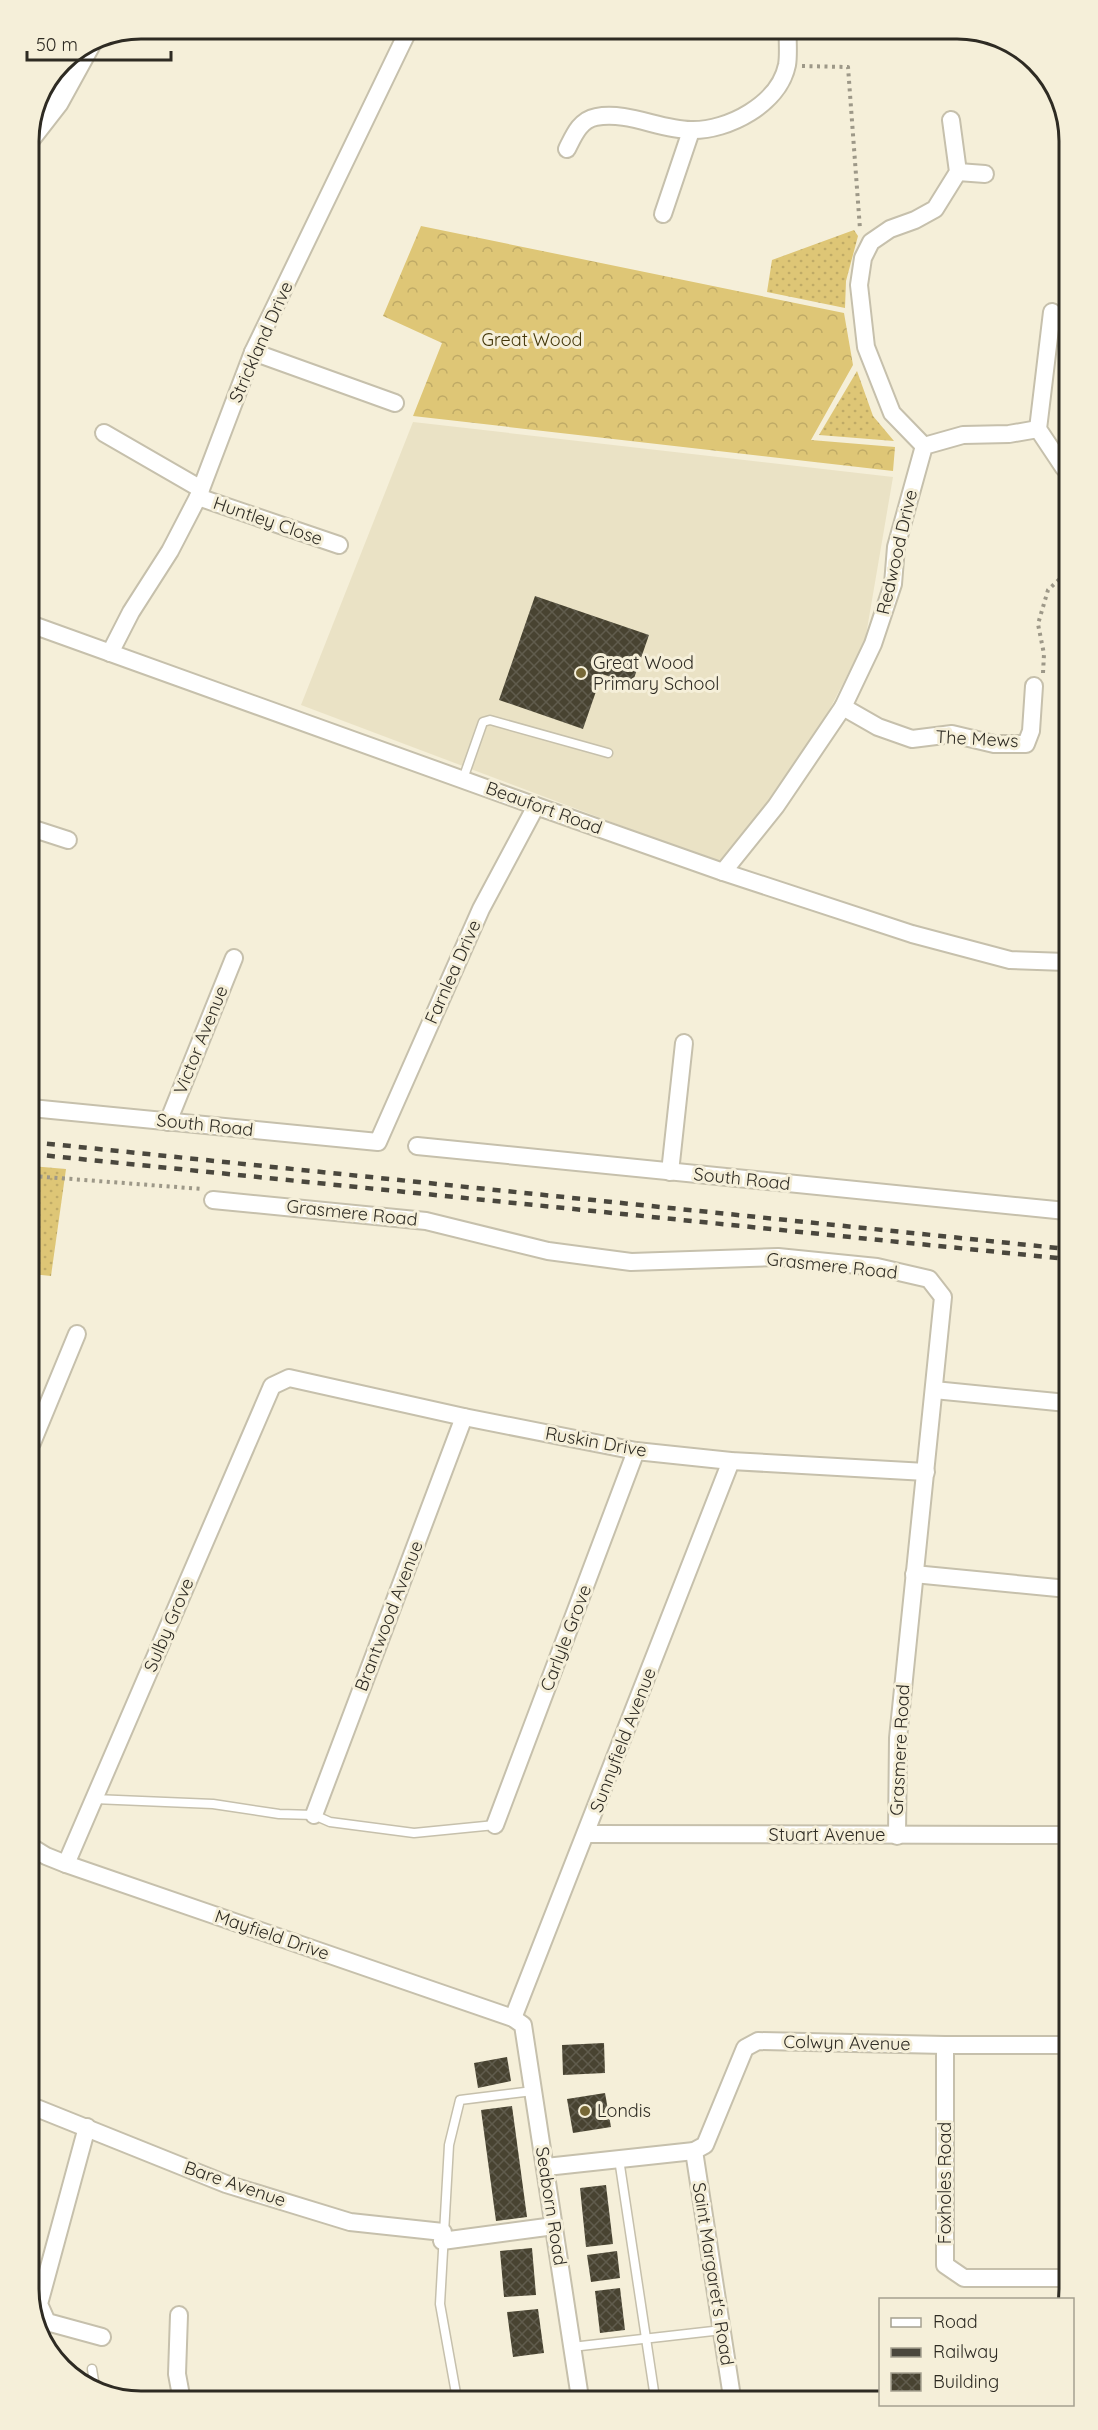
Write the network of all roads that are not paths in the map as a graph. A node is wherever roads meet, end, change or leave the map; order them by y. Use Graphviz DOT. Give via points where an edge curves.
graph roads {
  1 [pos="404,39"];
  2 [pos="787,39"];
  3 [pos="77,62"];
  4 [pos="43,115"];
  5 [pos="951,120"];
  6 [pos="691,130"];
  7 [pos="567,148"];
  8 [pos="958,172"];
  9 [pos="985,174"];
  10 [pos="663,214"];
  11 [pos="1052,312"];
  12 [pos="253,352"];
  13 [pos="395,403"];
  14 [pos="1038,429"];
  15 [pos="104,434"];
  16 [pos="924,446"];
  17 [pos="1059,460"];
  18 [pos="199,493"];
  19 [pos="339,545"];
  20 [pos="39,627"];
  21 [pos="110,653"];
  22 [pos="1034,686"];
  23 [pos="843,707"];
  24 [pos="608,753"];
  25 [pos="463,779"];
  26 [pos="536,806"];
  27 [pos="39,831"];
  28 [pos="68,840"];
  29 [pos="723,872"];
  30 [pos="234,958"];
  31 [pos="1059,962"];
  32 [pos="684,1043"];
  33 [pos="39,1109"];
  34 [pos="168,1122"];
  35 [pos="378,1142"];
  36 [pos="417,1146"];
  37 [pos="670,1172"];
  38 [pos="213,1200"];
  39 [pos="1059,1210"];
  40 [pos="77,1334"];
  41 [pos="272,1386"];
  42 [pos="934,1390"];
  43 [pos="1059,1402"];
  44 [pos="464,1417"];
  45 [pos="39,1426"];
  46 [pos="636,1451"];
  47 [pos="730,1461"];
  48 [pos="926,1472"];
  49 [pos="914,1574"];
  50 [pos="1059,1588"];
  51 [pos="94,1799"];
  52 [pos="314,1815"];
  53 [pos="495,1825"];
  54 [pos="587,1834"];
  55 [pos="1059,1835"];
  56 [pos="897,1836"];
  57 [pos="39,1852"];
  58 [pos="66,1864"];
  59 [pos="513,2018"];
  60 [pos="1059,2044"];
  61 [pos="945,2045"];
  62 [pos="532,2091"];
  63 [pos="39,2109"];
  64 [pos="87,2127"];
  65 [pos="694,2151"];
  66 [pos="619,2159"];
  67 [pos="546,2167"];
  68 [pos="554,2226"];
  69 [pos="443,2236"];
  70 [pos="1059,2278"];
  71 [pos="40,2300"];
  72 [pos="41,2308"];
  73 [pos="179,2315"];
  74 [pos="722,2330"];
  75 [pos="102,2337"];
  76 [pos="646,2339"];
  77 [pos="572,2347"];
  78 [pos="92,2369"];
  79 [pos="94,2379"];
  80 [pos="180,2391"];
  81 [pos="456,2391"];
  82 [pos="579,2391"];
  83 [pos="654,2391"];
  84 [pos="731,2391"];
  1 -- 12 [label="street, Strickland Drive"];
  2 -- 6 [label="street" via="786,66 774,92 757,108 729,123"];
  3 -- 4 [label="main road"];
  5 -- 8 [label="street"];
  6 -- 7 [label="street" via="620,117 596,117 580,124"];
  6 -- 10 [label="street"];
  8 -- 9 [label="street"];
  8 -- 16 [label="street" via="935,209 871,242 863,258 859,285 866,347 892,413"];
  11 -- 14 [label="street"];
  12 -- 13 [label="street"];
  12 -- 18 [label="street, Strickland Drive"];
  14 -- 16 [label="street" via="963,435"];
  14 -- 17 [label="street"];
  15 -- 18 [label="street, Huntley Close"];
  16 -- 23 [label="street, Redwood Drive" via="896,547 893,584 873,644"];
  18 -- 19 [label="street, Huntley Close"];
  18 -- 21 [label="street, Strickland Drive"];
  20 -- 21 [label="street, Beaufort Road"];
  21 -- 25 [label="street, Beaufort Road"];
  22 -- 23 [label="street, The Mews" via="1031,731 1026,744 993,744 952,734 912,739 878,727"];
  23 -- 29 [label="street, Redwood Drive" via="776,806"];
  24 -- 25 [label="lane" via="490,720 483,722"];
  25 -- 26 [label="street, Beaufort Road"];
  26 -- 29 [label="street, Beaufort Road"];
  26 -- 35 [label="street, Farnlea Drive" via="481,909"];
  27 -- 28 [label="street"];
  29 -- 31 [label="street, Beaufort Road" via="948,944 1010,960"];
  30 -- 34 [label="street, Victor Avenue"];
  32 -- 37 [label="street"];
  33 -- 34 [label="street, South Road"];
  34 -- 35 [label="street, South Road"];
  36 -- 37 [label="street, South Road"];
  37 -- 39 [label="street, South Road"];
  38 -- 42 [label="street, Grasmere Road" via="426,1221 548,1251 631,1262 778,1257 877,1267 929,1279 943,1297"];
  40 -- 45 [label="street"];
  41 -- 44 [label="street, Ruskin Drive" via="290,1378"];
  41 -- 51 [label="street, Sulby Grove"];
  42 -- 43 [label="street"];
  42 -- 48 [label="street, Grasmere Road"];
  44 -- 46 [label="street, Ruskin Drive"];
  44 -- 52 [label="street, Brantwood Avenue"];
  46 -- 47 [label="street, Ruskin Drive"];
  46 -- 53 [label="street, Carlyle Grove"];
  47 -- 48 [label="street, Ruskin Drive"];
  47 -- 54 [label="street, Sunnyfield Avenue"];
  48 -- 49 [label="street, Grasmere Road"];
  49 -- 50 [label="street"];
  49 -- 56 [label="street, Grasmere Road" via="898,1738"];
  51 -- 52 [label="lane" via="213,1803 279,1814"];
  51 -- 58 [label="street, Sulby Grove"];
  52 -- 53 [label="lane" via="330,1821 414,1833"];
  54 -- 56 [label="street, Stuart Avenue"];
  54 -- 59 [label="street, Sunnyfield Avenue"];
  55 -- 56 [label="street, Stuart Avenue"];
  57 -- 58 [label="street, Mayfield Drive"];
  58 -- 59 [label="street, Mayfield Drive"];
  59 -- 62 [label="street, Seaborn Road" via="523,2025"];
  60 -- 61 [label="street, Colwyn Avenue"];
  61 -- 65 [label="street, Colwyn Avenue" via="758,2041 745,2048 705,2145"];
  61 -- 70 [label="street, Foxholes Road" via="945,2265 964,2278"];
  62 -- 67 [label="street, Seaborn Road"];
  62 -- 69 [label="lane" via="460,2100 449,2145"];
  63 -- 64 [label="street, Bare Avenue"];
  64 -- 69 [label="street, Bare Avenue" via="226,2184 350,2222"];
  64 -- 71 [label="street"];
  65 -- 66 [label="street"];
  65 -- 74 [label="street, Saint Margaret's Road"];
  66 -- 67 [label="street"];
  66 -- 76 [label="lane"];
  67 -- 68 [label="street, Seaborn Road"];
  68 -- 69 [label="street, Bare Avenue"];
  68 -- 77 [label="street, Seaborn Road"];
  69 -- 81 [label="lane" via="440,2304"];
  72 -- 75 [label="street" via="47,2322"];
  73 -- 80 [label="street"];
  74 -- 76 [label="lane"];
  74 -- 84 [label="street, Saint Margaret's Road"];
  76 -- 77 [label="lane"];
  76 -- 83 [label="lane"];
  77 -- 82 [label="street, Seaborn Road"];
  78 -- 79 [label="lane"];
}
